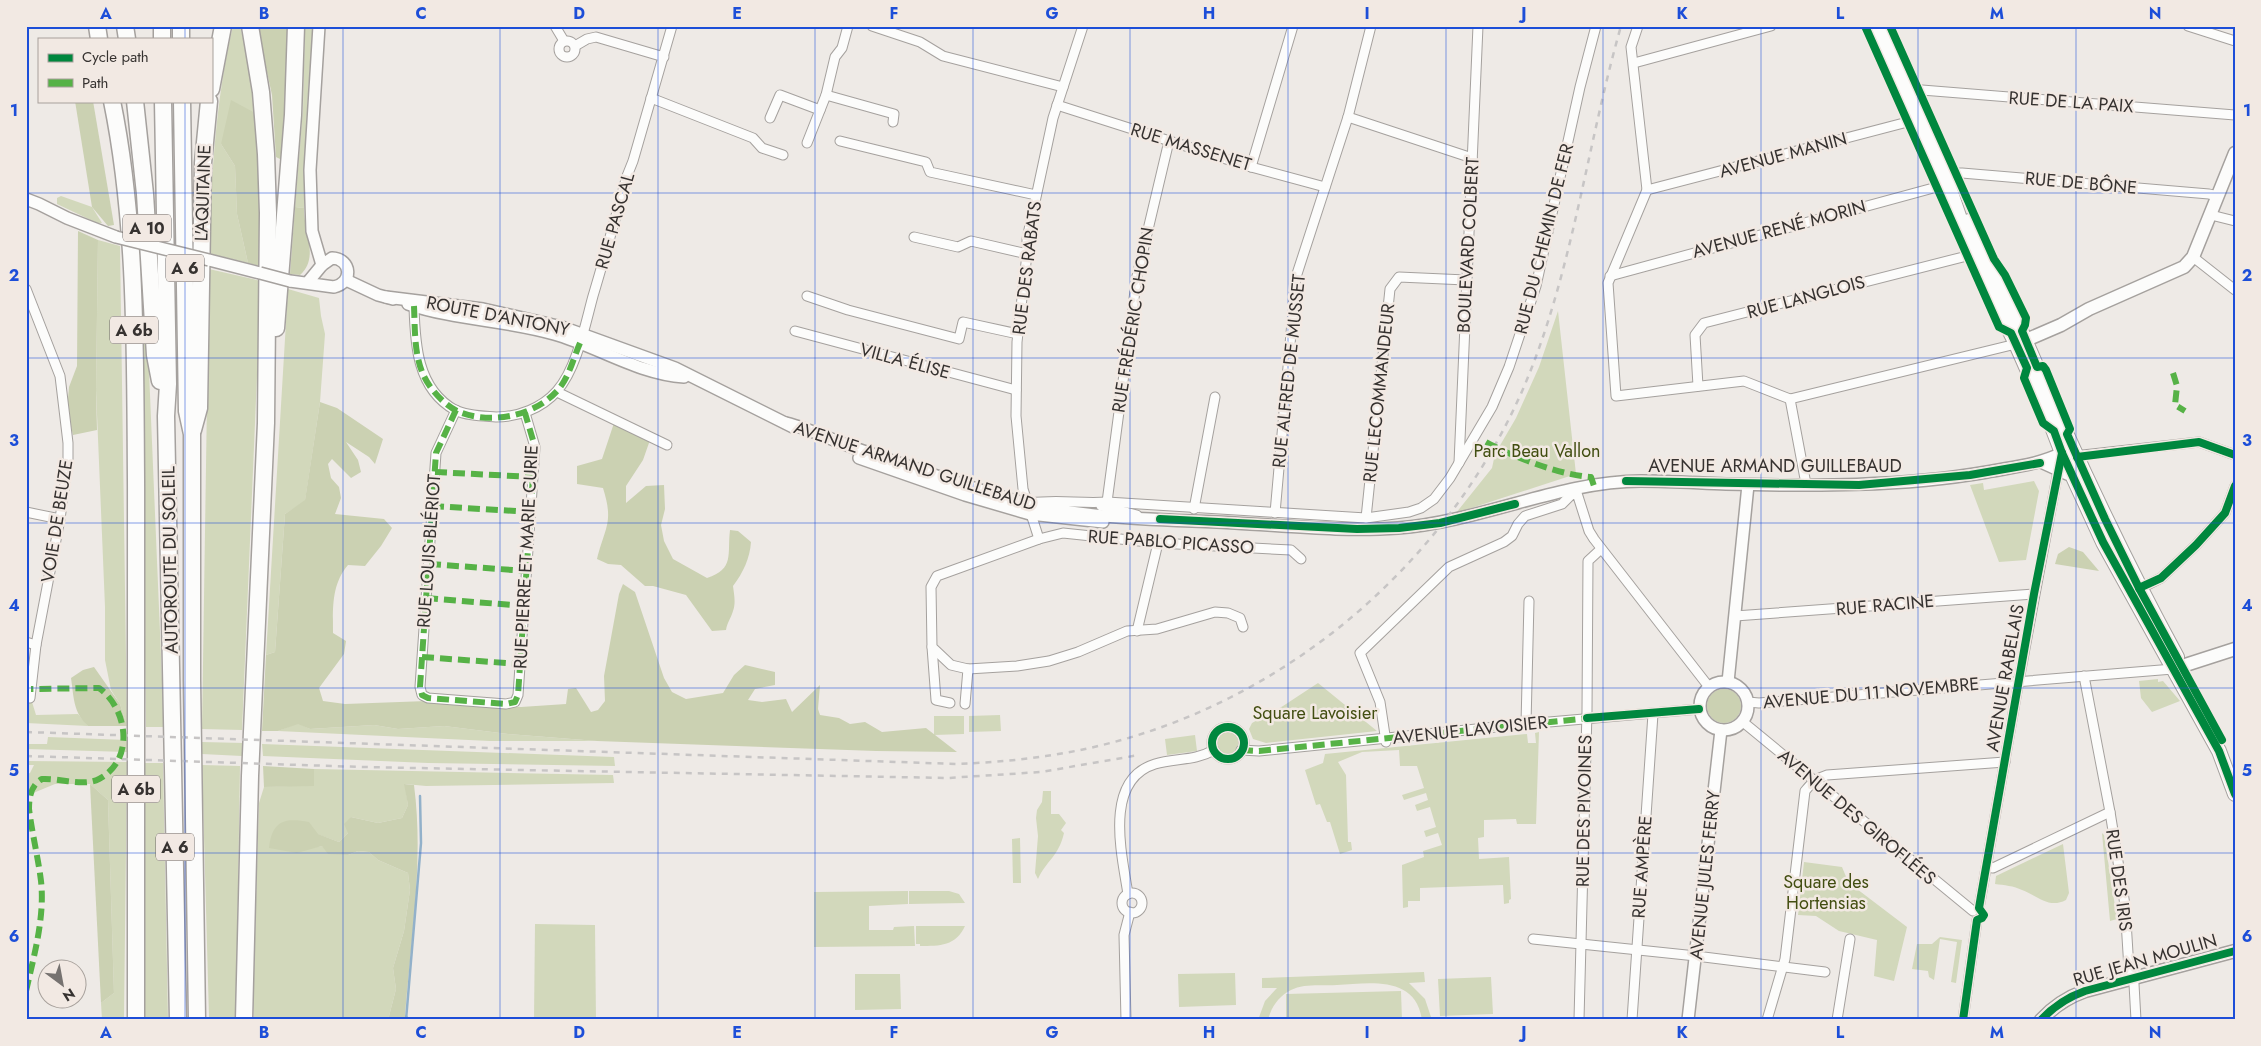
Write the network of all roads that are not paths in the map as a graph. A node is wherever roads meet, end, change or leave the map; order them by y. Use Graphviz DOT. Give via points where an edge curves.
graph roads {
  1 [pos="223,26"];
  2 [pos="250,26"];
  3 [pos="296,26"];
  4 [pos="319,26"];
  5 [pos="555,26"];
  6 [pos="672,26"];
  7 [pos="848,26"];
  8 [pos="872,26"];
  9 [pos="1083,26"];
  10 [pos="1293,26"];
  11 [pos="1371,26"];
  12 [pos="1478,26"];
  13 [pos="1596,26"];
  14 [pos="1638,26"];
  15 [pos="1771,26"];
  16 [pos="1878,26"];
  17 [pos="2188,26"];
  18 [pos="564,41"];
  19 [pos="2235,41"];
  20 [pos="575,46"];
  21 [pos="664,57"];
  22 [pos="1634,63"];
  23 [pos="212,84"];
  24 [pos="1063,86"];
  25 [pos="1908,93"];
  26 [pos="826,95"];
  27 [pos="651,98"];
  28 [pos="112,102"];
  29 [pos="135,102"];
  30 [pos="163,102"];
  31 [pos="182,102"];
  32 [pos="209,102"];
  33 [pos="1057,105"];
  34 [pos="820,110"];
  35 [pos="2235,115"];
  36 [pos="1348,117"];
  37 [pos="770,118"];
  38 [pos="1919,119"];
  39 [pos="893,122"];
  40 [pos="840,141"];
  41 [pos="1169,141"];
  42 [pos="807,143"];
  43 [pos="2235,154"];
  44 [pos="783,155"];
  45 [pos="1472,158"];
  46 [pos="1251,167"];
  47 [pos="1945,178"];
  48 [pos="1325,187"];
  49 [pos="1647,190"];
  50 [pos="26,191"];
  51 [pos="1036,194"];
  52 [pos="2218,196"];
  53 [pos="26,199"];
  54 [pos="39,204"];
  55 [pos="2211,215"];
  56 [pos="2235,221"];
  57 [pos="914,237"];
  58 [pos="317,245"];
  59 [pos="1027,254"];
  60 [pos="1974,257"];
  61 [pos="2193,257"];
  62 [pos="332,258"];
  63 [pos="321,267"];
  64 [pos="1610,276"];
  65 [pos="346,280"];
  66 [pos="1466,280"];
  67 [pos="308,282"];
  68 [pos="328,285"];
  69 [pos="26,289"];
  70 [pos="2235,290"];
  71 [pos="807,296"];
  72 [pos="386,297"];
  73 [pos="414,306"];
  74 [pos="795,331"];
  75 [pos="1018,334"];
  76 [pos="582,339"];
  77 [pos="2021,342"];
  78 [pos="1698,386"];
  79 [pos="1016,390"];
  80 [pos="557,392"];
  81 [pos="1215,397"];
  82 [pos="1790,399"];
  83 [pos="456,410"];
  84 [pos="525,413"];
  85 [pos="166,416"];
  86 [pos="266,423"];
  87 [pos="786,423"];
  88 [pos="192,434"];
  89 [pos="666,446"];
  90 [pos="2062,453"];
  91 [pos="2235,455"];
  92 [pos="1459,463"];
  93 [pos="2043,463"];
  94 [pos="2072,466"];
  95 [pos="1748,484"];
  96 [pos="1806,484"];
  97 [pos="2235,486"];
  98 [pos="1576,490"];
  99 [pos="1554,495"];
  100 [pos="1107,502"];
  101 [pos="1091,503"];
  102 [pos="1028,509"];
  103 [pos="1194,509"];
  104 [pos="26,512"];
  105 [pos="1274,513"];
  106 [pos="1148,518"];
  107 [pos="1366,518"];
  108 [pos="60,519"];
  109 [pos="1039,539"];
  110 [pos="1158,543"];
  111 [pos="1601,549"];
  112 [pos="1301,559"];
  113 [pos="2135,591"];
  114 [pos="2034,594"];
  115 [pos="1529,602"];
  116 [pos="1735,616"];
  117 [pos="1243,627"];
  118 [pos="1137,631"];
  119 [pos="26,642"];
  120 [pos="36,645"];
  121 [pos="932,646"];
  122 [pos="2235,648"];
  123 [pos="968,668"];
  124 [pos="2178,668"];
  125 [pos="2084,676"];
  126 [pos="2019,681"];
  127 [pos="1728,682"];
  128 [pos="1709,687"];
  129 [pos="30,698"];
  130 [pos="515,702"];
  131 [pos="1748,702"];
  132 [pos="950,703"];
  133 [pos="965,704"];
  134 [pos="1699,709"];
  135 [pos="1653,714"];
  136 [pos="1586,718"];
  137 [pos="1743,722"];
  138 [pos="1526,724"];
  139 [pos="1720,730"];
  140 [pos="1385,741"];
  141 [pos="1214,750"];
  142 [pos="1242,750"];
  143 [pos="2005,762"];
  144 [pos="2235,775"];
  145 [pos="1814,781"];
  146 [pos="2235,794"];
  147 [pos="2110,812"];
  148 [pos="1987,867"];
  149 [pos="1128,894"];
  150 [pos="1976,910"];
  151 [pos="1130,912"];
  152 [pos="1850,938"];
  153 [pos="1533,939"];
  154 [pos="1581,944"];
  155 [pos="1637,950"];
  156 [pos="2235,951"];
  157 [pos="1696,956"];
  158 [pos="1783,967"];
  159 [pos="1825,972"];
  160 [pos="2132,978"];
  161 [pos="136,1020"];
  162 [pos="178,1020"];
  163 [pos="197,1020"];
  164 [pos="244,1020"];
  165 [pos="1126,1020"];
  166 [pos="1579,1020"];
  167 [pos="1632,1020"];
  168 [pos="1688,1020"];
  169 [pos="1767,1020"];
  170 [pos="1838,1020"];
  171 [pos="1963,1020"];
  172 [pos="2041,1020"];
  173 [pos="2136,1020"];
  1 -- 23 [label="highway"];
  2 -- 86 [label="highway" via="258,66 266,154"];
  3 -- 86 [label="highway" via="288,184"];
  4 -- 58 [label="street" via="310,170 311,223"];
  5 -- 18 [label="street"];
  6 -- 21 [label="street, RUE PASCAL"];
  7 -- 26 [label="street" via="842,48 835,57"];
  8 -- 24 [label="street" via="920,42 943,56"];
  9 -- 24 [label="street, RUE DES RABATS"];
  10 -- 46 [label="street"];
  11 -- 36 [label="street, RUE ALFRED DE MUSSET"];
  12 -- 45 [label="street, BOULEVARD COLBERT"];
  13 -- 92 [label="street, RUE DU CHEMIN DE FER" via="1536,286 1510,367 1492,407"];
  14 -- 22 [label="street" via="1632,48"];
  15 -- 22 [label="street"];
  16 -- 25 [label="main road"];
  17 -- 19 [label="street"];
  18 -- 20 [label="street"];
  18 -- 20 [label="street" via="559,49 564,56 573,55"];
  20 -- 21 [label="street" via="596,37"];
  21 -- 27 [label="street, RUE PASCAL"];
  22 -- 49 [label="street"];
  24 -- 33 [label="street, RUE DES RABATS"];
  25 -- 35 [label="street, RUE DE LA PAIX" via="1922,90"];
  25 -- 38 [label="main road"];
  26 -- 34 [label="street"];
  26 -- 39 [label="street" via="894,114"];
  27 -- 44 [label="street" via="753,138 762,148"];
  27 -- 76 [label="street, RUE PASCAL"];
  28 -- 161 [label="highway, A 6b" via="126,205 134,339"];
  29 -- 85 [label="highway, A 10" via="146,204 155,355"];
  30 -- 85 [label="highway, AUTOROUTE DU SOLEIL / A 6"];
  31 -- 88 [label="highway, AUTOROUTE DU SOLEIL / A 6" via="187,410"];
  32 -- 88 [label="highway, L'AQUITAINE" via="202,181 199,408"];
  33 -- 41 [label="street, RUE MASSENET"];
  33 -- 51 [label="street, RUE DES RABATS"];
  34 -- 37 [label="street" via="780,95"];
  34 -- 42 [label="street"];
  36 -- 45 [label="street"];
  36 -- 48 [label="street, RUE ALFRED DE MUSSET"];
  38 -- 47 [label="main road"];
  38 -- 49 [label="street, AVENUE MANIN"];
  40 -- 51 [label="street" via="926,162 930,172"];
  41 -- 46 [label="street, RUE MASSENET"];
  41 -- 100 [label="street, RUE FRÉDÉRIC CHOPIN" via="1137,276"];
  43 -- 52 [label="main road"];
  45 -- 66 [label="street, BOULEVARD COLBERT"];
  46 -- 48 [label="street, RUE MASSENET"];
  47 -- 52 [label="street, RUE DE BÔNE" via="1962,173"];
  47 -- 60 [label="main road"];
  47 -- 64 [label="street, AVENUE RENÉ MORIN"];
  47 -- 77 [label="main road" via="2004,290"];
  48 -- 105 [label="street, RUE ALFRED DE MUSSET" via="1296,277"];
  49 -- 64 [label="street"];
  50 -- 54 [label="street"];
  51 -- 59 [label="street, RUE DES RABATS"];
  52 -- 55 [label="main road"];
  53 -- 54 [label="street"];
  54 -- 67 [label="street, bridge" via="116,237 290,281"];
  55 -- 56 [label="street"];
  55 -- 61 [label="main road"];
  57 -- 59 [label="street" via="958,247 971,241"];
  58 -- 62 [label="street"];
  58 -- 63 [label="street"];
  59 -- 75 [label="street, RUE DES RABATS"];
  60 -- 77 [label="main road"];
  60 -- 78 [label="street, RUE LANGLOIS" via="1966,256 1704,324 1695,334"];
  61 -- 70 [label="street"];
  61 -- 77 [label="main road" via="2171,275"];
  62 -- 63 [label="street"];
  62 -- 65 [label="street" via="342,260 347,266"];
  63 -- 67 [label="street"];
  63 -- 68 [label="street" via="321,279"];
  64 -- 78 [label="street" via="1616,396"];
  65 -- 68 [label="street" via="340,285"];
  65 -- 72 [label="street, ROUTE D'ANTONY"];
  66 -- 92 [label="street, BOULEVARD COLBERT"];
  66 -- 107 [label="street, RUE LECOMMANDEUR" via="1399,277 1390,289"];
  67 -- 68 [label="street"];
  69 -- 108 [label="street, VOIE DE BEUZE" via="60,376 68,444"];
  71 -- 75 [label="street" via="959,339 964,322"];
  72 -- 73 [label="street, ROUTE D'ANTONY"];
  72 -- 76 [label="street, ROUTE D'ANTONY" via="483,309 546,322"];
  73 -- 76 [label="street, ROUTE D'ANTONY"];
  73 -- 83 [label="street" via="416,348 424,376 439,396"];
  74 -- 79 [label="street, VILLA ÉLISE"];
  75 -- 79 [label="street, RUE DES RABATS"];
  76 -- 80 [label="street, RUE PASCAL"];
  76 -- 87 [label="street, ROUTE D'ANTONY" via="650,371 690,378 725,392"];
  77 -- 82 [label="street"];
  77 -- 90 [label="main road"];
  77 -- 94 [label="main road"];
  78 -- 82 [label="street" via="1744,381"];
  79 -- 102 [label="street, RUE DES RABATS" via="1023,490"];
  80 -- 84 [label="street"];
  80 -- 89 [label="street"];
  81 -- 103 [label="street"];
  82 -- 96 [label="street"];
  83 -- 84 [label="street" via="494,417"];
  83 -- 130 [label="street, RUE LOUIS BLÉRIOT" via="436,453 420,686 422,695 428,698"];
  84 -- 130 [label="street, RUE PIERRE ET MARIE CURIE" via="535,447"];
  85 -- 162 [label="highway, AUTOROUTE DU SOLEIL / A 6"];
  86 -- 164 [label="highway" via="250,767"];
  87 -- 102 [label="street, AVENUE ARMAND GUILLEBAUD" via="844,453 965,495"];
  88 -- 163 [label="highway, AUTOROUTE DU SOLEIL / A 6"];
  90 -- 93 [label="street, AVENUE ARMAND GUILLEBAUD"];
  90 -- 94 [label="main road"];
  91 -- 94 [label="street" via="2199,442"];
  92 -- 107 [label="street, RUE DU CHEMIN DE FER" via="1434,499 1413,511"];
  93 -- 94 [label="street"];
  93 -- 96 [label="street, AVENUE ARMAND GUILLEBAUD" via="1888,484"];
  94 -- 113 [label="main road"];
  94 -- 114 [label="street, AVENUE RABELAIS"];
  95 -- 96 [label="street, AVENUE ARMAND GUILLEBAUD"];
  95 -- 98 [label="street, AVENUE ARMAND GUILLEBAUD" via="1626,481"];
  95 -- 116 [label="street"];
  97 -- 113 [label="street" via="2225,513 2196,545 2161,578"];
  98 -- 99 [label="street, AVENUE ARMAND GUILLEBAUD"];
  98 -- 111 [label="street" via="1588,531"];
  98 -- 140 [label="street" via="1562,504 1525,516 1504,542 1449,567 1360,653 1380,702"];
  99 -- 102 [label="street, AVENUE ARMAND GUILLEBAUD" via="1530,507 1483,520 1400,534 1357,535 1076,521"];
  99 -- 106 [label="street, AVENUE ARMAND GUILLEBAUD" via="1440,523 1399,528 1357,529"];
  100 -- 101 [label="street"];
  100 -- 103 [label="street"];
  101 -- 102 [label="street" via="1050,500"];
  101 -- 106 [label="street"];
  102 -- 106 [label="street, AVENUE ARMAND GUILLEBAUD"];
  102 -- 109 [label="street, RUE DES RABATS"];
  103 -- 105 [label="street"];
  104 -- 108 [label="street"];
  105 -- 107 [label="street"];
  108 -- 120 [label="street, VOIE DE BEUZE"];
  109 -- 110 [label="street, RUE PABLO PICASSO" via="1063,533"];
  109 -- 121 [label="street, RUE PABLO PICASSO" via="937,576 931,587"];
  110 -- 112 [label="street, RUE PABLO PICASSO" via="1291,550"];
  110 -- 118 [label="street"];
  111 -- 128 [label="street"];
  111 -- 136 [label="street, RUE DES PIVOINES" via="1588,561"];
  113 -- 124 [label="main road"];
  114 -- 116 [label="street, RUE RACINE"];
  114 -- 126 [label="street, AVENUE RABELAIS"];
  115 -- 138 [label="street"];
  116 -- 127 [label="street"];
  117 -- 118 [label="street" via="1240,618 1222,612"];
  118 -- 123 [label="street" via="1127,631 1049,661"];
  119 -- 120 [label="street"];
  120 -- 129 [label="street, VOIE DE BEUZE"];
  121 -- 123 [label="street" via="950,665"];
  121 -- 132 [label="street, RUE PABLO PICASSO" via="936,700"];
  122 -- 124 [label="main road"];
  123 -- 133 [label="street"];
  124 -- 125 [label="street, AVENUE DU 11 NOVEMBRE"];
  124 -- 144 [label="main road" via="2214,724"];
  124 -- 146 [label="main road" via="2219,751"];
  125 -- 126 [label="street, AVENUE DU 11 NOVEMBRE"];
  125 -- 147 [label="street, RUE DES IRIS"];
  126 -- 131 [label="street, AVENUE DU 11 NOVEMBRE"];
  126 -- 143 [label="street, AVENUE RABELAIS"];
  127 -- 128 [label="street"];
  127 -- 131 [label="street" via="1742,689"];
  128 -- 134 [label="street" via="1700,700"];
  131 -- 137 [label="street"];
  134 -- 135 [label="street, AVENUE LAVOISIER"];
  134 -- 139 [label="street" via="1706,723"];
  135 -- 136 [label="street, AVENUE LAVOISIER"];
  135 -- 155 [label="street, RUE AMPÈRE"];
  136 -- 138 [label="street, AVENUE LAVOISIER"];
  136 -- 154 [label="street, RUE DES PIVOINES"];
  137 -- 139 [label="street" via="1737,727"];
  137 -- 145 [label="street, AVENUE DES GIROFLÉES"];
  138 -- 140 [label="street, AVENUE LAVOISIER"];
  139 -- 157 [label="street, AVENUE JULES FERRY"];
  140 -- 142 [label="street, AVENUE LAVOISIER"];
  141 -- 142 [label="street, AVENUE LAVOISIER" via="1227,759 1237,756"];
  141 -- 142 [label="street" via="1213,737 1218,730 1227,727 1236,729 1242,736"];
  141 -- 149 [label="street" via="1199,758 1149,767 1126,788 1121,804 1122,861"];
  143 -- 145 [label="street" via="1827,775"];
  143 -- 148 [label="street, AVENUE RABELAIS"];
  145 -- 150 [label="street, AVENUE DES GIROFLÉES"];
  145 -- 158 [label="street" via="1805,791"];
  147 -- 148 [label="street, RUE DES IRIS" via="1993,868"];
  147 -- 160 [label="street, RUE DES IRIS" via="2125,905"];
  148 -- 150 [label="street, AVENUE RABELAIS"];
  149 -- 151 [label="street" via="1122,902 1124,909"];
  149 -- 151 [label="street" via="1134,893 1142,900 1139,910"];
  150 -- 171 [label="street" via="1972,916 1977,920"];
  151 -- 165 [label="street" via="1124,935"];
  152 -- 170 [label="street"];
  153 -- 154 [label="street"];
  154 -- 155 [label="street"];
  154 -- 166 [label="street, RUE DES PIVOINES"];
  155 -- 157 [label="street"];
  155 -- 167 [label="street, RUE AMPÈRE"];
  156 -- 160 [label="main road, RUE JEAN MOULIN"];
  157 -- 158 [label="street"];
  157 -- 168 [label="street, AVENUE JULES FERRY"];
  158 -- 159 [label="street"];
  158 -- 169 [label="street"];
  160 -- 172 [label="main road, RUE JEAN MOULIN" via="2071,996"];
  160 -- 173 [label="street, RUE DES IRIS"];
}
